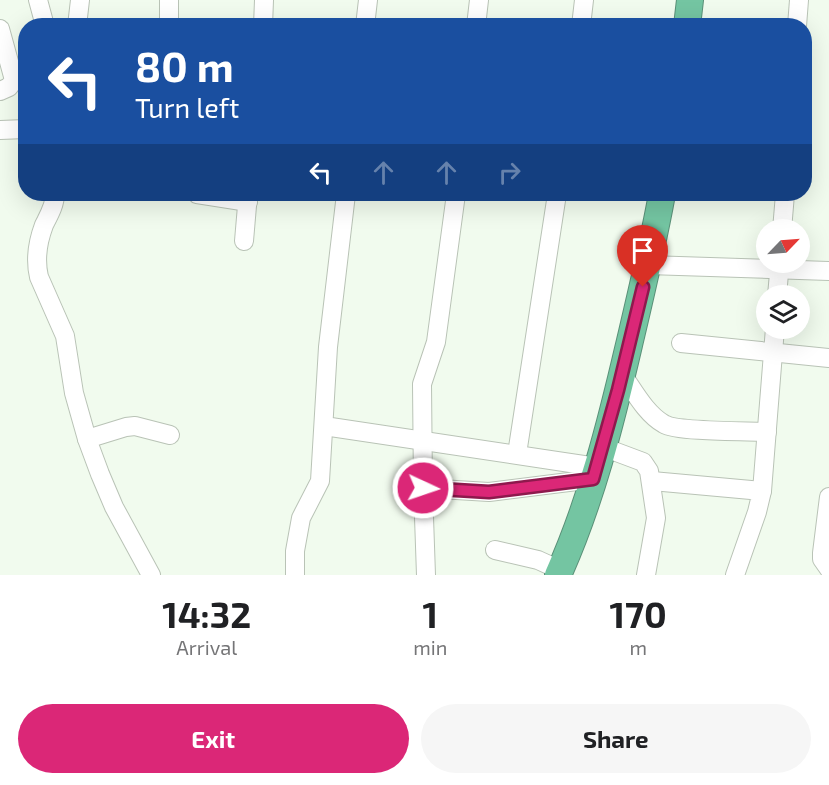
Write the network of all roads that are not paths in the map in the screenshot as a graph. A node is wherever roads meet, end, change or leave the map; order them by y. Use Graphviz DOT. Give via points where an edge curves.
graph roads {
  1 [pos="38,0"];
  2 [pos="80,0"];
  3 [pos="169,0"];
  4 [pos="264,0"];
  5 [pos="368,0"];
  6 [pos="479,0"];
  7 [pos="584,0"];
  8 [pos="690,0"];
  9 [pos="799,0"];
  10 [pos="43,18"];
  11 [pos="78,18"];
  12 [pos="169,18"];
  13 [pos="263,18"];
  14 [pos="366,18"];
  15 [pos="477,18"];
  16 [pos="582,18"];
  17 [pos="688,18"];
  18 [pos="798,18"];
  19 [pos="0,29"];
  20 [pos="0,91"];
  21 [pos="18,129"];
  22 [pos="0,130"];
  23 [pos="54,201"];
  24 [pos="248,201"];
  25 [pos="345,201"];
  26 [pos="455,201"];
  27 [pos="556,201"];
  28 [pos="661,201"];
  29 [pos="784,201"];
  30 [pos="783,219"];
  31 [pos="244,241"];
  32 [pos="648,265"];
  33 [pos="756,266"];
  34 [pos="810,269"];
  35 [pos="829,271"];
  36 [pos="774,339"];
  37 [pos="681,343"];
  38 [pos="773,352"];
  39 [pos="829,358"];
  40 [pos="622,374"];
  41 [pos="324,426"];
  42 [pos="767,432"];
  43 [pos="170,435"];
  44 [pos="87,439"];
  45 [pos="423,440"];
  46 [pos="517,454"];
  47 [pos="597,464"];
  48 [pos="652,481"];
  49 [pos="423,488"];
  50 [pos="762,491"];
  51 [pos="828,506"];
  52 [pos="495,550"];
  53 [pos="829,567"];
  54 [pos="559,573"];
  55 [pos="151,575"];
  56 [pos="296,575"];
  57 [pos="426,575"];
  58 [pos="646,575"];
  59 [pos="735,575"];
  1 -- 10 [label="street"];
  2 -- 11 [label="street"];
  3 -- 12 [label="street"];
  4 -- 13 [label="street"];
  5 -- 14 [label="street"];
  6 -- 15 [label="street"];
  7 -- 16 [label="street"];
  8 -- 17 [label="highway"];
  9 -- 18 [label="street"];
  19 -- 20 [label="street" via="14,80"];
  21 -- 22 [label="street"];
  23 -- 44 [label="street" via="40,240 37,269 65,336"];
  24 -- 31 [label="street"];
  25 -- 41 [label="street" via="328,346"];
  26 -- 45 [label="street" via="436,342 422,384"];
  27 -- 46 [label="street"];
  28 -- 32 [label="highway"];
  29 -- 30 [label="street"];
  32 -- 33 [label="street"];
  32 -- 40 [label="highway"];
  34 -- 35 [label="street"];
  36 -- 38 [label="street"];
  37 -- 38 [label="street"];
  38 -- 39 [label="street"];
  38 -- 42 [label="street"];
  40 -- 42 [label="street" via="666,426"];
  40 -- 47 [label="highway"];
  41 -- 45 [label="street"];
  41 -- 56 [label="street" via="320,481 300,518"];
  42 -- 50 [label="street"];
  43 -- 44 [label="street" via="141,426 126,426"];
  44 -- 55 [label="street" via="114,507"];
  45 -- 46 [label="street"];
  45 -- 49 [label="street"];
  46 -- 47 [label="street"];
  47 -- 48 [label="street" via="643,462"];
  47 -- 49 [label="street" via="489,492"];
  47 -- 54 [label="highway"];
  48 -- 50 [label="street"];
  48 -- 58 [label="street" via="656,518"];
  49 -- 57 [label="street"];
  50 -- 59 [label="street"];
  51 -- 53 [label="street" via="822,559"];
  52 -- 54 [label="street" via="538,560"];
}
